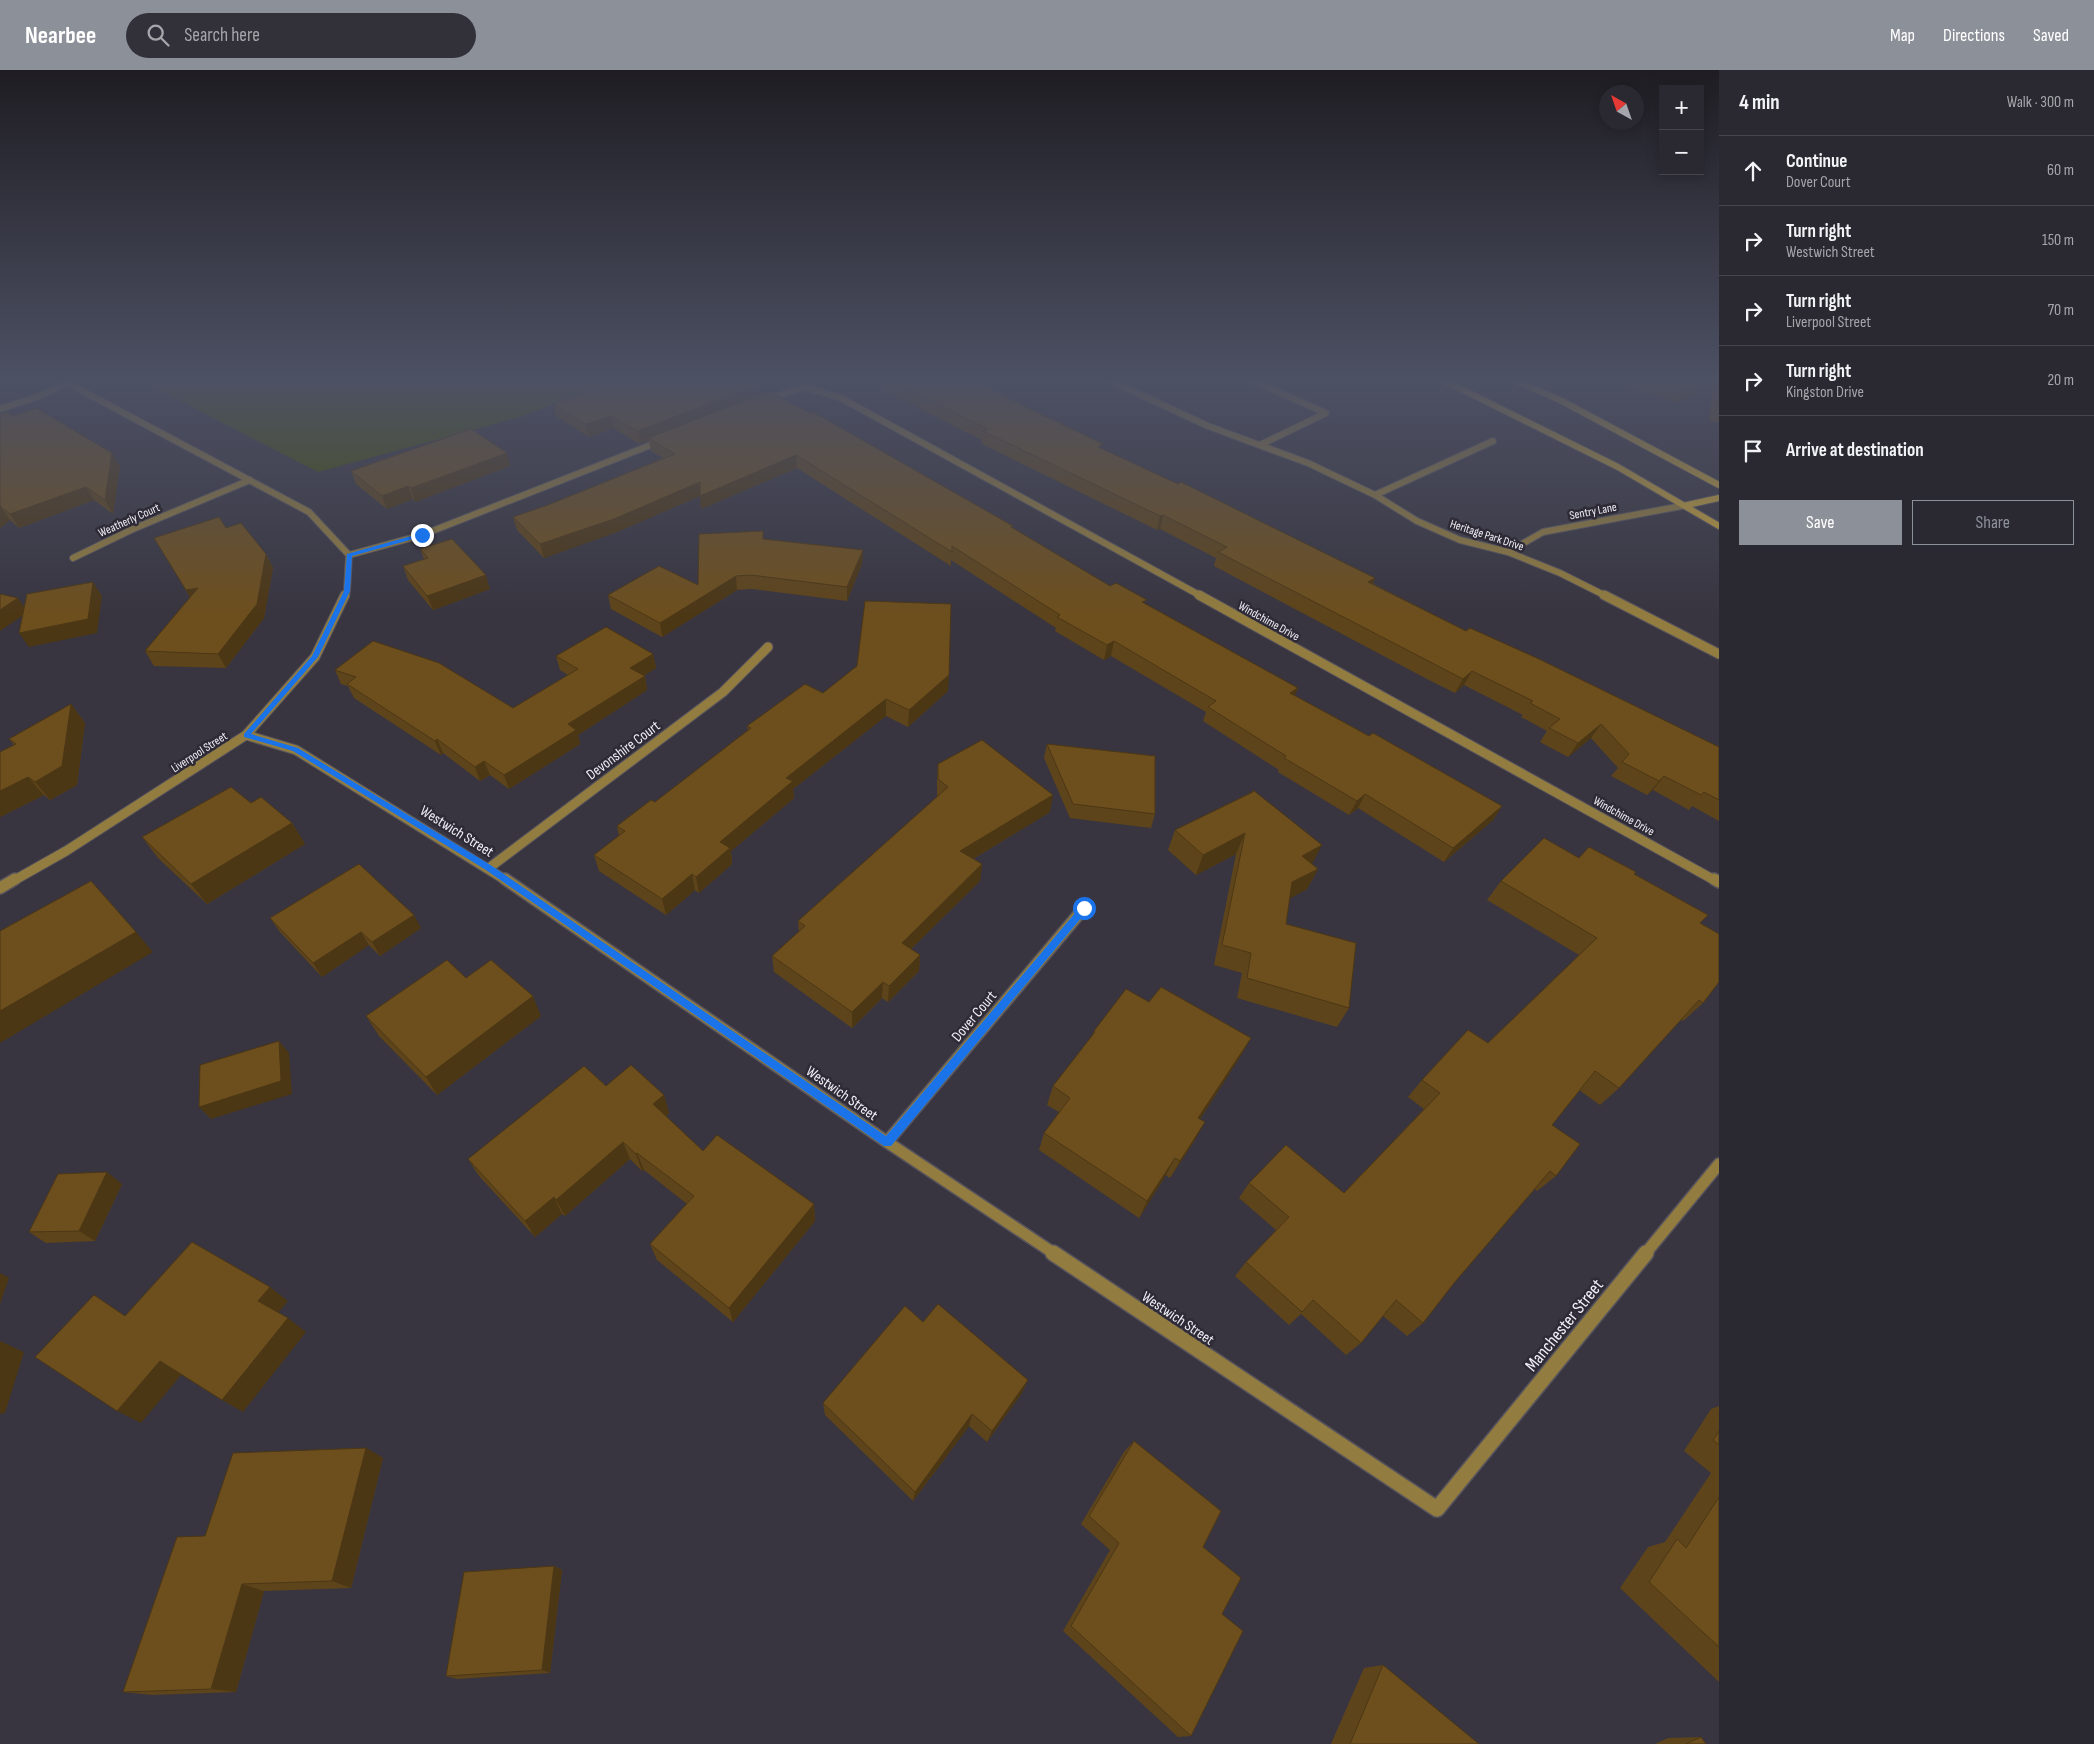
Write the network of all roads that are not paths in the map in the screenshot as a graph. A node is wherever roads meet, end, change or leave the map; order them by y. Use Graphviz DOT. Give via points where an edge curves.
graph roads {
  1 [pos="209,458"];
  2 [pos="618,458"];
  3 [pos="950,458"];
  4 [pos="1293,458"];
  5 [pos="1456,458"];
  6 [pos="1599,458"];
  7 [pos="1670,458"];
  8 [pos="250,480"];
  9 [pos="1719,484"];
  10 [pos="1375,495"];
  11 [pos="1719,498"];
  12 [pos="1687,505"];
  13 [pos="1719,526"];
  14 [pos="1508,552"];
  15 [pos="349,555"];
  16 [pos="73,558"];
  17 [pos="768,647"];
  18 [pos="1719,654"];
  19 [pos="246,735"];
  20 [pos="489,868"];
  21 [pos="1719,882"];
  22 [pos="0,888"];
  23 [pos="1084,908"];
  24 [pos="887,1142"];
  25 [pos="1719,1164"];
  26 [pos="1437,1509"];
  1 -- 8 [label="street"];
  2 -- 15 [label="street" via="422,535"];
  3 -- 21 [label="street, Windchime Drive"];
  4 -- 10 [label="street, Heritage Park Drive"];
  5 -- 10 [label="street"];
  6 -- 12 [label="main road"];
  7 -- 9 [label="main road"];
  8 -- 15 [label="street" via="309,512"];
  8 -- 16 [label="street, Weatherly Court"];
  10 -- 14 [label="street, Heritage Park Drive" via="1417,521 1460,540"];
  11 -- 12 [label="main road"];
  12 -- 13 [label="main road"];
  12 -- 14 [label="street, Sentry Lane" via="1543,532"];
  14 -- 18 [label="street, Heritage Park Drive" via="1560,573"];
  15 -- 19 [label="street, Liverpool Street" via="347,591 315,657"];
  17 -- 20 [label="street, Devonshire Court" via="723,692"];
  19 -- 20 [label="street, Westwich Street" via="296,750"];
  19 -- 22 [label="street, Liverpool Street" via="66,851"];
  20 -- 24 [label="street, Westwich Street"];
  23 -- 24 [label="street, Dover Court"];
  24 -- 26 [label="street, Westwich Street"];
  25 -- 26 [label="street, Manchester Street"];
}
